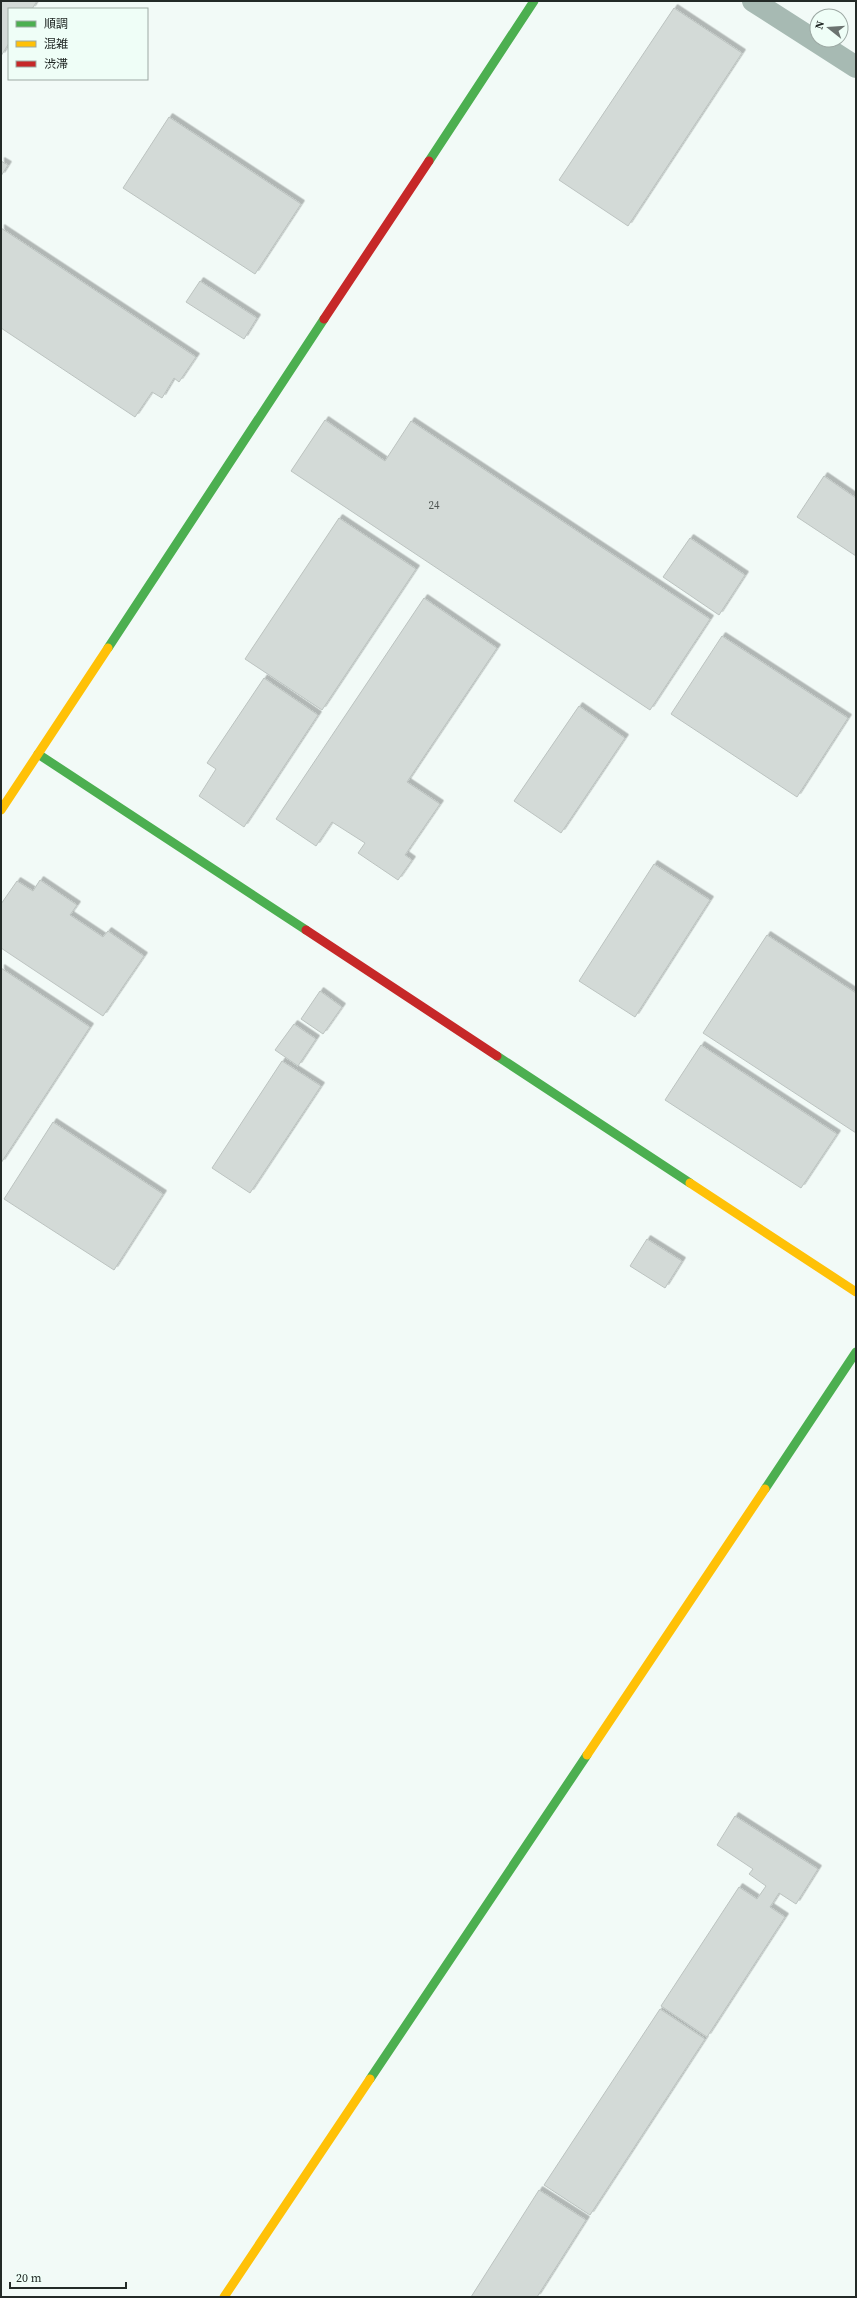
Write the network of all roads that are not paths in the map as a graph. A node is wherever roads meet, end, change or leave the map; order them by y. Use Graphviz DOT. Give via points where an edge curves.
graph roads {
  1 [pos="534,1"];
  2 [pos="753,1"];
  3 [pos="856,67"];
  4 [pos="38,754"];
  5 [pos="1,810"];
  6 [pos="856,1292"];
  7 [pos="856,1352"];
  8 [pos="224,2297"];
  1 -- 4 [label="street"];
  2 -- 3 [label="street"];
  4 -- 5 [label="street"];
  4 -- 6 [label="street"];
  7 -- 8 [label="street"];
}
